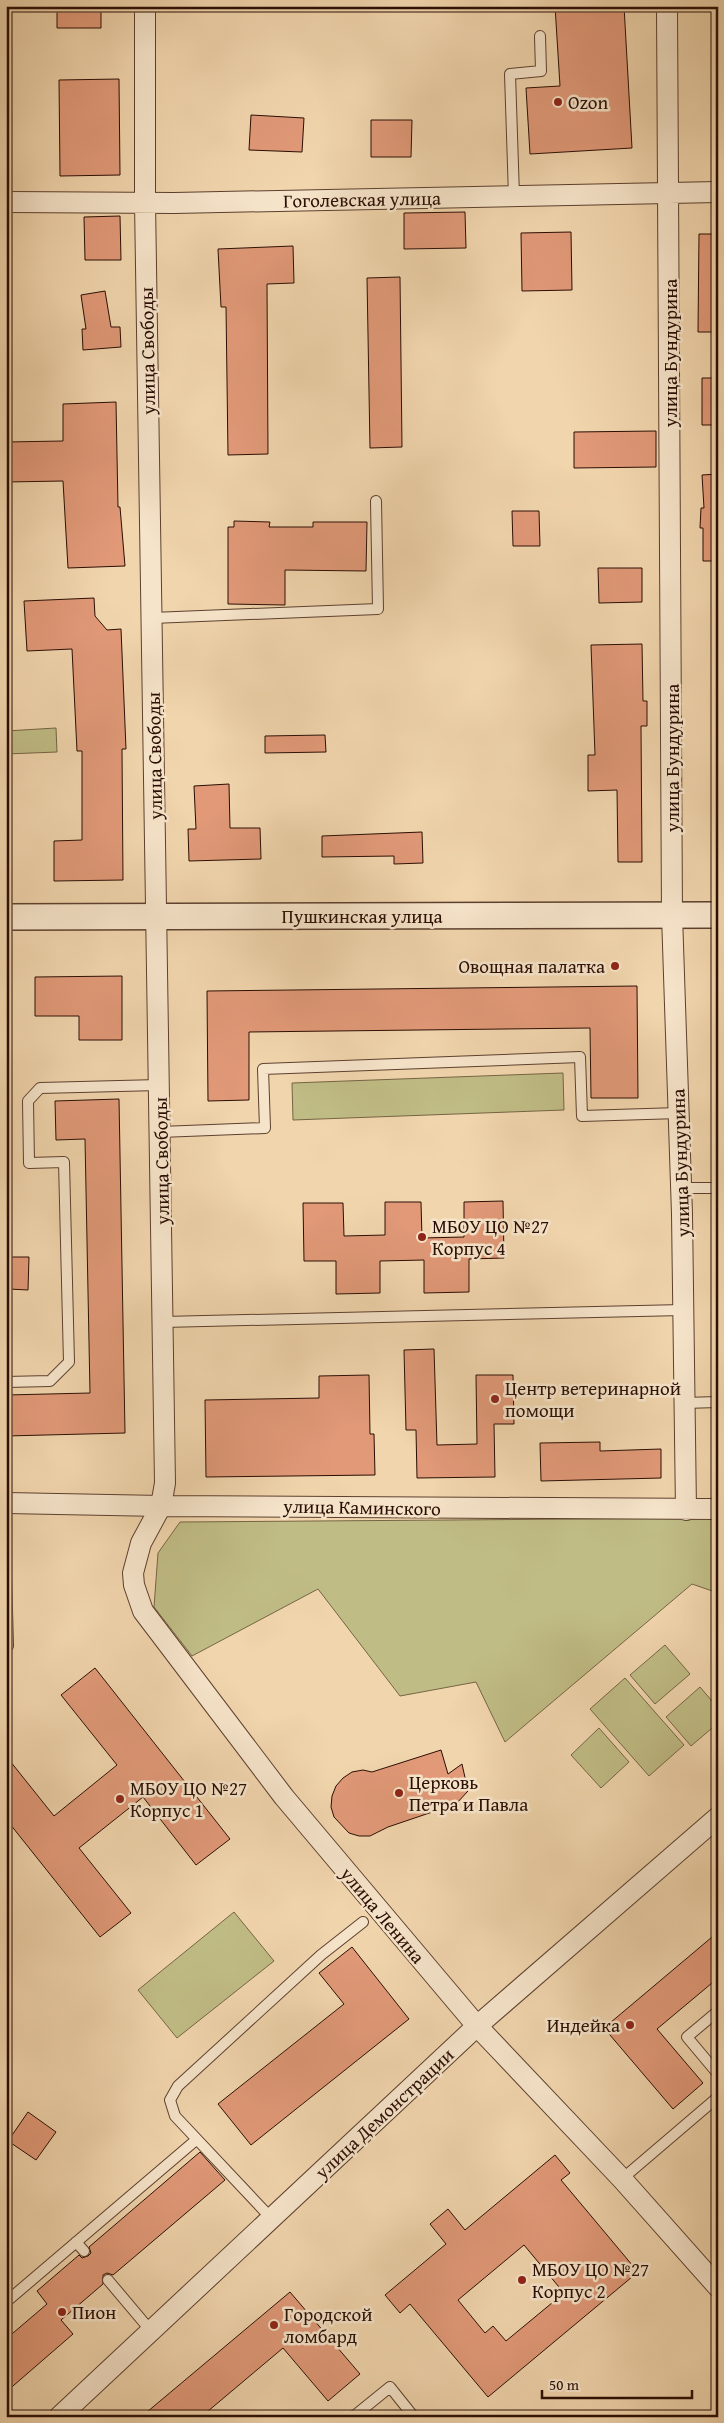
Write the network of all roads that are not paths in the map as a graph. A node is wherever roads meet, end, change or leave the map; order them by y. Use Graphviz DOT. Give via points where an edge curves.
graph roads {
  1 [pos="145,6"];
  2 [pos="667,6"];
  3 [pos="540,36"];
  4 [pos="669,192"];
  5 [pos="718,192"];
  6 [pos="514,196"];
  7 [pos="6,202"];
  8 [pos="145,202"];
  9 [pos="376,501"];
  10 [pos="152,618"];
  11 [pos="672,915"];
  12 [pos="718,915"];
  13 [pos="6,917"];
  14 [pos="156,917"];
  15 [pos="159,1085"];
  16 [pos="679,1113"];
  17 [pos="160,1132"];
  18 [pos="682,1188"];
  19 [pos="714,1188"];
  20 [pos="683,1310"];
  21 [pos="163,1322"];
  22 [pos="6,1382"];
  23 [pos="718,1402"];
  24 [pos="684,1403"];
  25 [pos="6,1503"];
  26 [pos="161,1506"];
  27 [pos="718,1509"];
  28 [pos="686,1510"];
  29 [pos="6,1575"];
  30 [pos="6,1646"];
  31 [pos="718,1817"];
  32 [pos="363,1922"];
  33 [pos="718,2011"];
  34 [pos="477,2026"];
  35 [pos="718,2074"];
  36 [pos="718,2097"];
  37 [pos="196,2140"];
  38 [pos="622,2178"];
  39 [pos="271,2218"];
  40 [pos="76,2242"];
  41 [pos="84,2251"];
  42 [pos="108,2280"];
  43 [pos="718,2287"];
  44 [pos="6,2302"];
  45 [pos="151,2331"];
  46 [pos="69,2413"];
  47 [pos="353,2417"];
  48 [pos="414,2417"];
  1 -- 8 [label="street, улица Свободы"];
  2 -- 4 [label="street, улица Бундурина"];
  3 -- 6 [label="lane" via="541,71 510,74"];
  4 -- 5 [label="street, Гоголевская улица"];
  4 -- 6 [label="street, Гоголевская улица"];
  4 -- 11 [label="street, улица Бундурина"];
  6 -- 8 [label="street, Гоголевская улица"];
  7 -- 8 [label="street, Гоголевская улица"];
  8 -- 10 [label="street, улица Свободы"];
  9 -- 10 [label="lane" via="378,609"];
  10 -- 14 [label="street, улица Свободы"];
  11 -- 12 [label="street, Пушкинская улица"];
  11 -- 14 [label="street, Пушкинская улица"];
  11 -- 16 [label="street, улица Бундурина"];
  13 -- 14 [label="street, Пушкинская улица"];
  14 -- 15 [label="street, улица Свободы"];
  15 -- 17 [label="street, улица Свободы"];
  15 -- 22 [label="lane" via="40,1088 28,1101 29,1163 64,1162 69,1362 50,1381"];
  16 -- 17 [label="lane" via="582,1116 580,1057 263,1068 265,1128"];
  16 -- 18 [label="street, улица Бундурина"];
  17 -- 21 [label="street, улица Свободы"];
  18 -- 19 [label="lane"];
  18 -- 20 [label="street, улица Бундурина"];
  20 -- 21 [label="lane"];
  20 -- 24 [label="street, улица Бундурина"];
  21 -- 26 [label="street, улица Свободы" via="165,1483"];
  23 -- 24 [label="lane"];
  24 -- 28 [label="street, улица Бундурина"];
  25 -- 26 [label="street, улица Каминского"];
  26 -- 28 [label="street, улица Каминского"];
  26 -- 34 [label="street, улица Ленина" via="142,1543 133,1573 143,1611 284,1797"];
  27 -- 28 [label="street, улица Каминского"];
  29 -- 30 [label="lane"];
  31 -- 34 [label="street, улица Демонстрации"];
  32 -- 37 [label="lane" via="178,2086 170,2100 175,2116"];
  33 -- 35 [label="lane" via="687,2037"];
  34 -- 38 [label="street, улица Ленина"];
  34 -- 39 [label="street, улица Демонстрации"];
  36 -- 38 [label="lane"];
  37 -- 39 [label="lane"];
  37 -- 40 [label="lane"];
  38 -- 43 [label="street, улица Ленина"];
  39 -- 45 [label="street, улица Демонстрации"];
  40 -- 41 [label="lane"];
  40 -- 44 [label="lane"];
  42 -- 45 [label="lane"];
  45 -- 46 [label="street, улица Демонстрации"];
  47 -- 48 [label="lane" via="390,2387"];
}
